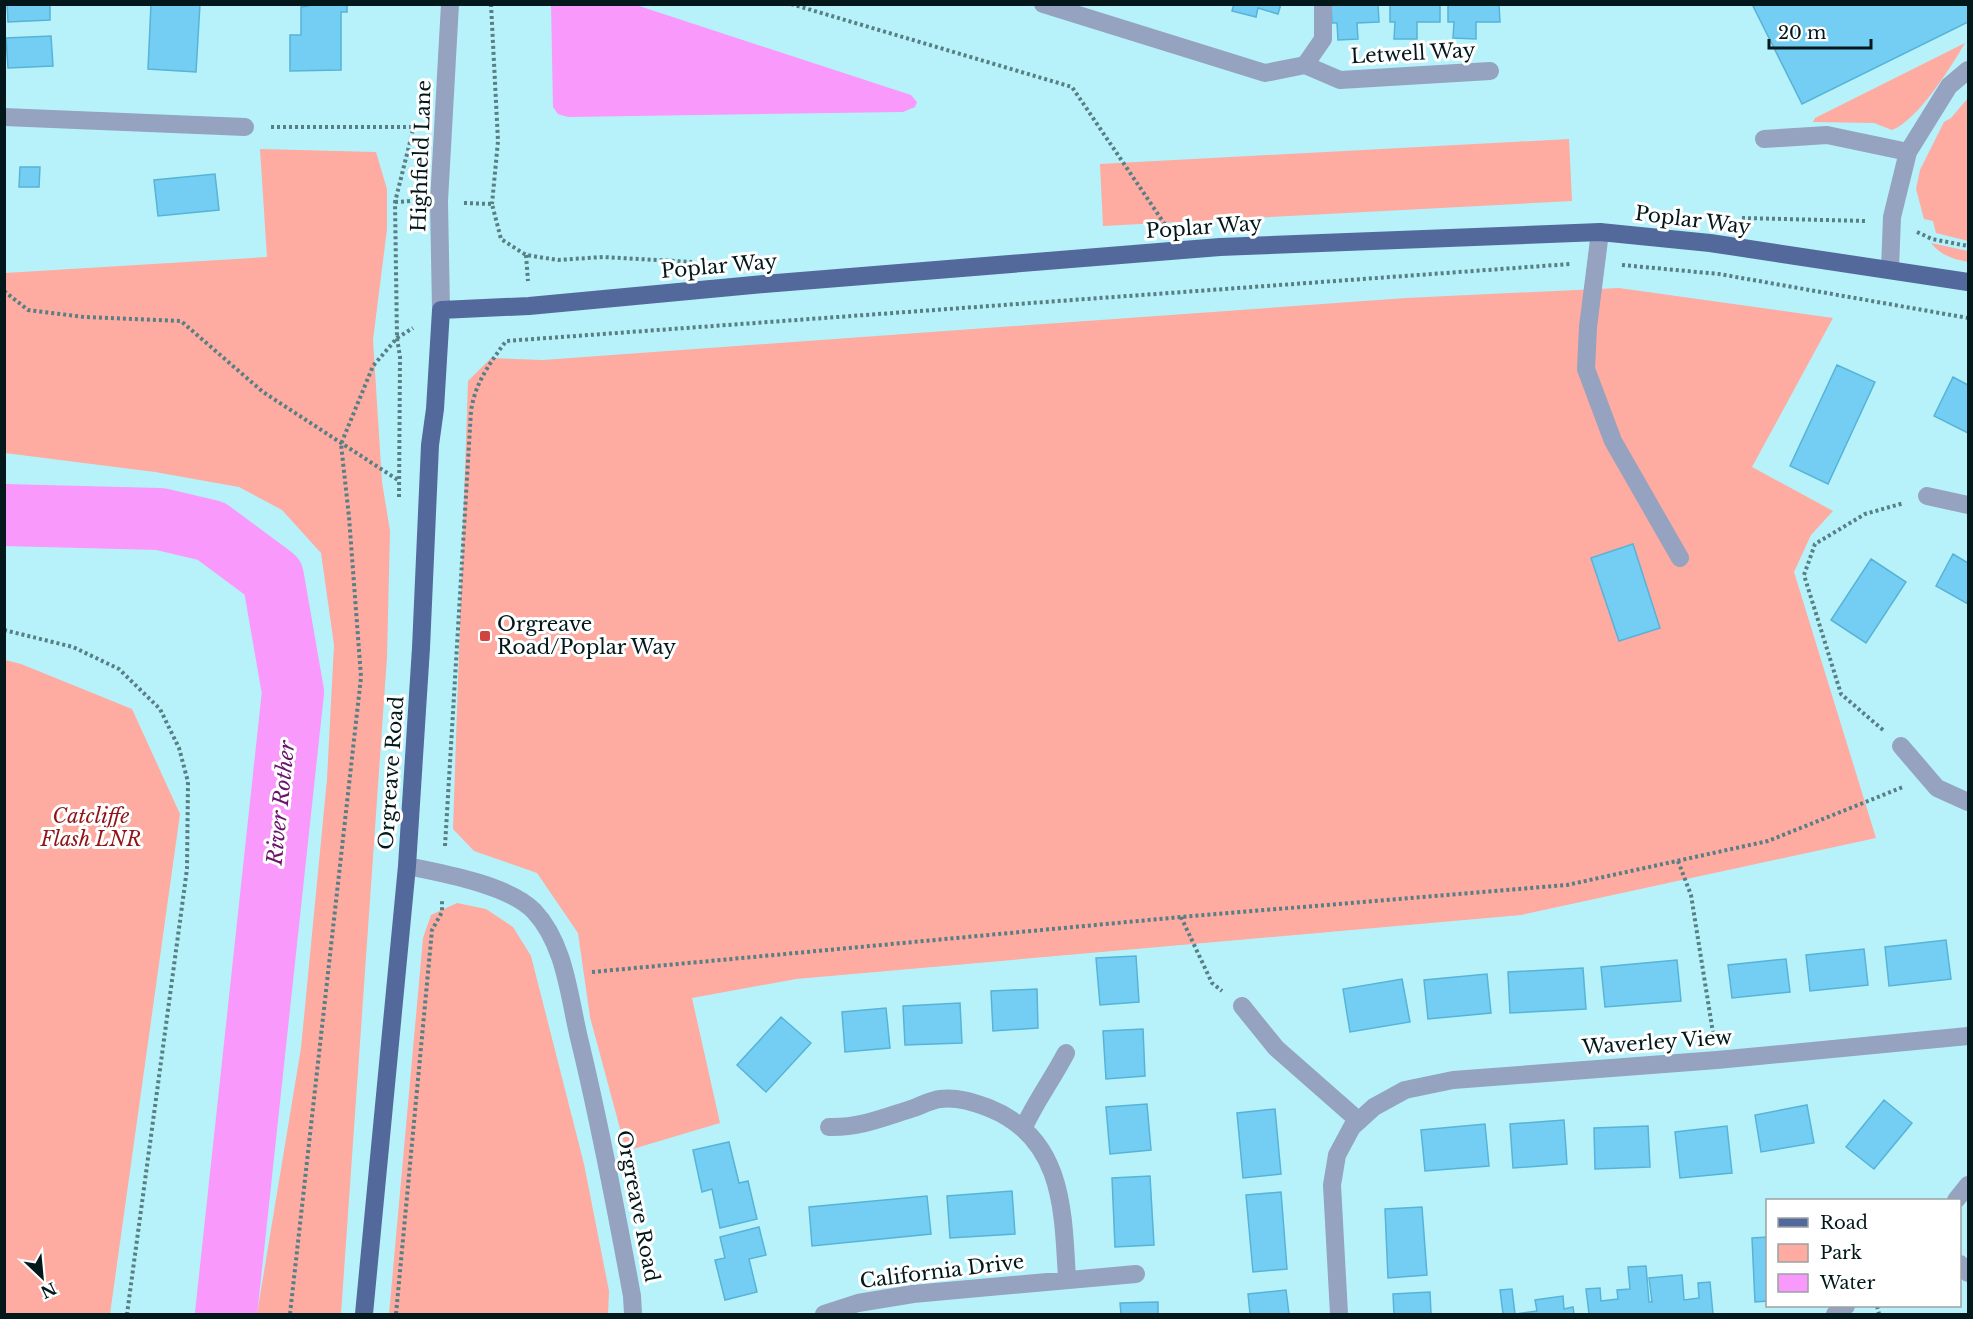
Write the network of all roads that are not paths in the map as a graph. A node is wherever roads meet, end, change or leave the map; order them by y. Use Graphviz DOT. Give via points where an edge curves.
graph roads {
  1 [pos="450,4"];
  2 [pos="1043,4"];
  3 [pos="1323,4"];
  4 [pos="1305,65"];
  5 [pos="1968,70"];
  6 [pos="1490,71"];
  7 [pos="4,117"];
  8 [pos="245,127"];
  9 [pos="1764,139"];
  10 [pos="1908,152"];
  11 [pos="1600,232"];
  12 [pos="1890,269"];
  13 [pos="1968,282"];
  14 [pos="441,310"];
  15 [pos="1928,496"];
  16 [pos="1968,505"];
  17 [pos="1680,558"];
  18 [pos="1901,746"];
  19 [pos="1968,802"];
  20 [pos="407,866"];
  21 [pos="1242,1006"];
  22 [pos="1968,1036"];
  23 [pos="1066,1053"];
  24 [pos="1359,1121"];
  25 [pos="830,1127"];
  26 [pos="1024,1127"];
  27 [pos="1968,1185"];
  28 [pos="1957,1199"];
  29 [pos="1136,1274"];
  30 [pos="1067,1280"];
  31 [pos="364,1314"];
  32 [pos="633,1314"];
  33 [pos="824,1314"];
  34 [pos="1339,1314"];
  1 -- 14 [label="street, Highfield Lane" via="439,201"];
  2 -- 4 [label="street" via="1265,73"];
  3 -- 4 [label="street, Letwell Way" via="1323,39"];
  4 -- 6 [label="street, Letwell Way" via="1340,80"];
  5 -- 10 [label="street" via="1949,86"];
  7 -- 8 [label="street"];
  9 -- 10 [label="street" via="1827,135"];
  10 -- 12 [label="street" via="1893,217"];
  11 -- 12 [label="main road, Poplar Way" via="1710,243"];
  11 -- 14 [label="main road, Poplar Way" via="1220,247 529,306"];
  11 -- 17 [label="street" via="1586,369 1613,441"];
  12 -- 13 [label="main road, Poplar Way"];
  14 -- 20 [label="main road, Orgreave Road"];
  15 -- 16 [label="street"];
  18 -- 19 [label="street" via="1937,788"];
  20 -- 31 [label="main road"];
  20 -- 32 [label="street, Orgreave Road" via="481,884 512,896 534,911 556,944 602,1134"];
  21 -- 24 [label="street" via="1276,1048"];
  22 -- 24 [label="street, Waverley View" via="1453,1080 1405,1090 1374,1107"];
  23 -- 26 [label="street"];
  24 -- 34 [label="street, Waverley View" via="1337,1155 1332,1185"];
  25 -- 26 [label="street" via="869,1124 939,1099 969,1100"];
  26 -- 30 [label="street" via="1056,1179"];
  27 -- 28 [label="street"];
  29 -- 30 [label="street, California Drive"];
  30 -- 33 [label="street, California Drive" via="913,1294 858,1303"];
}
